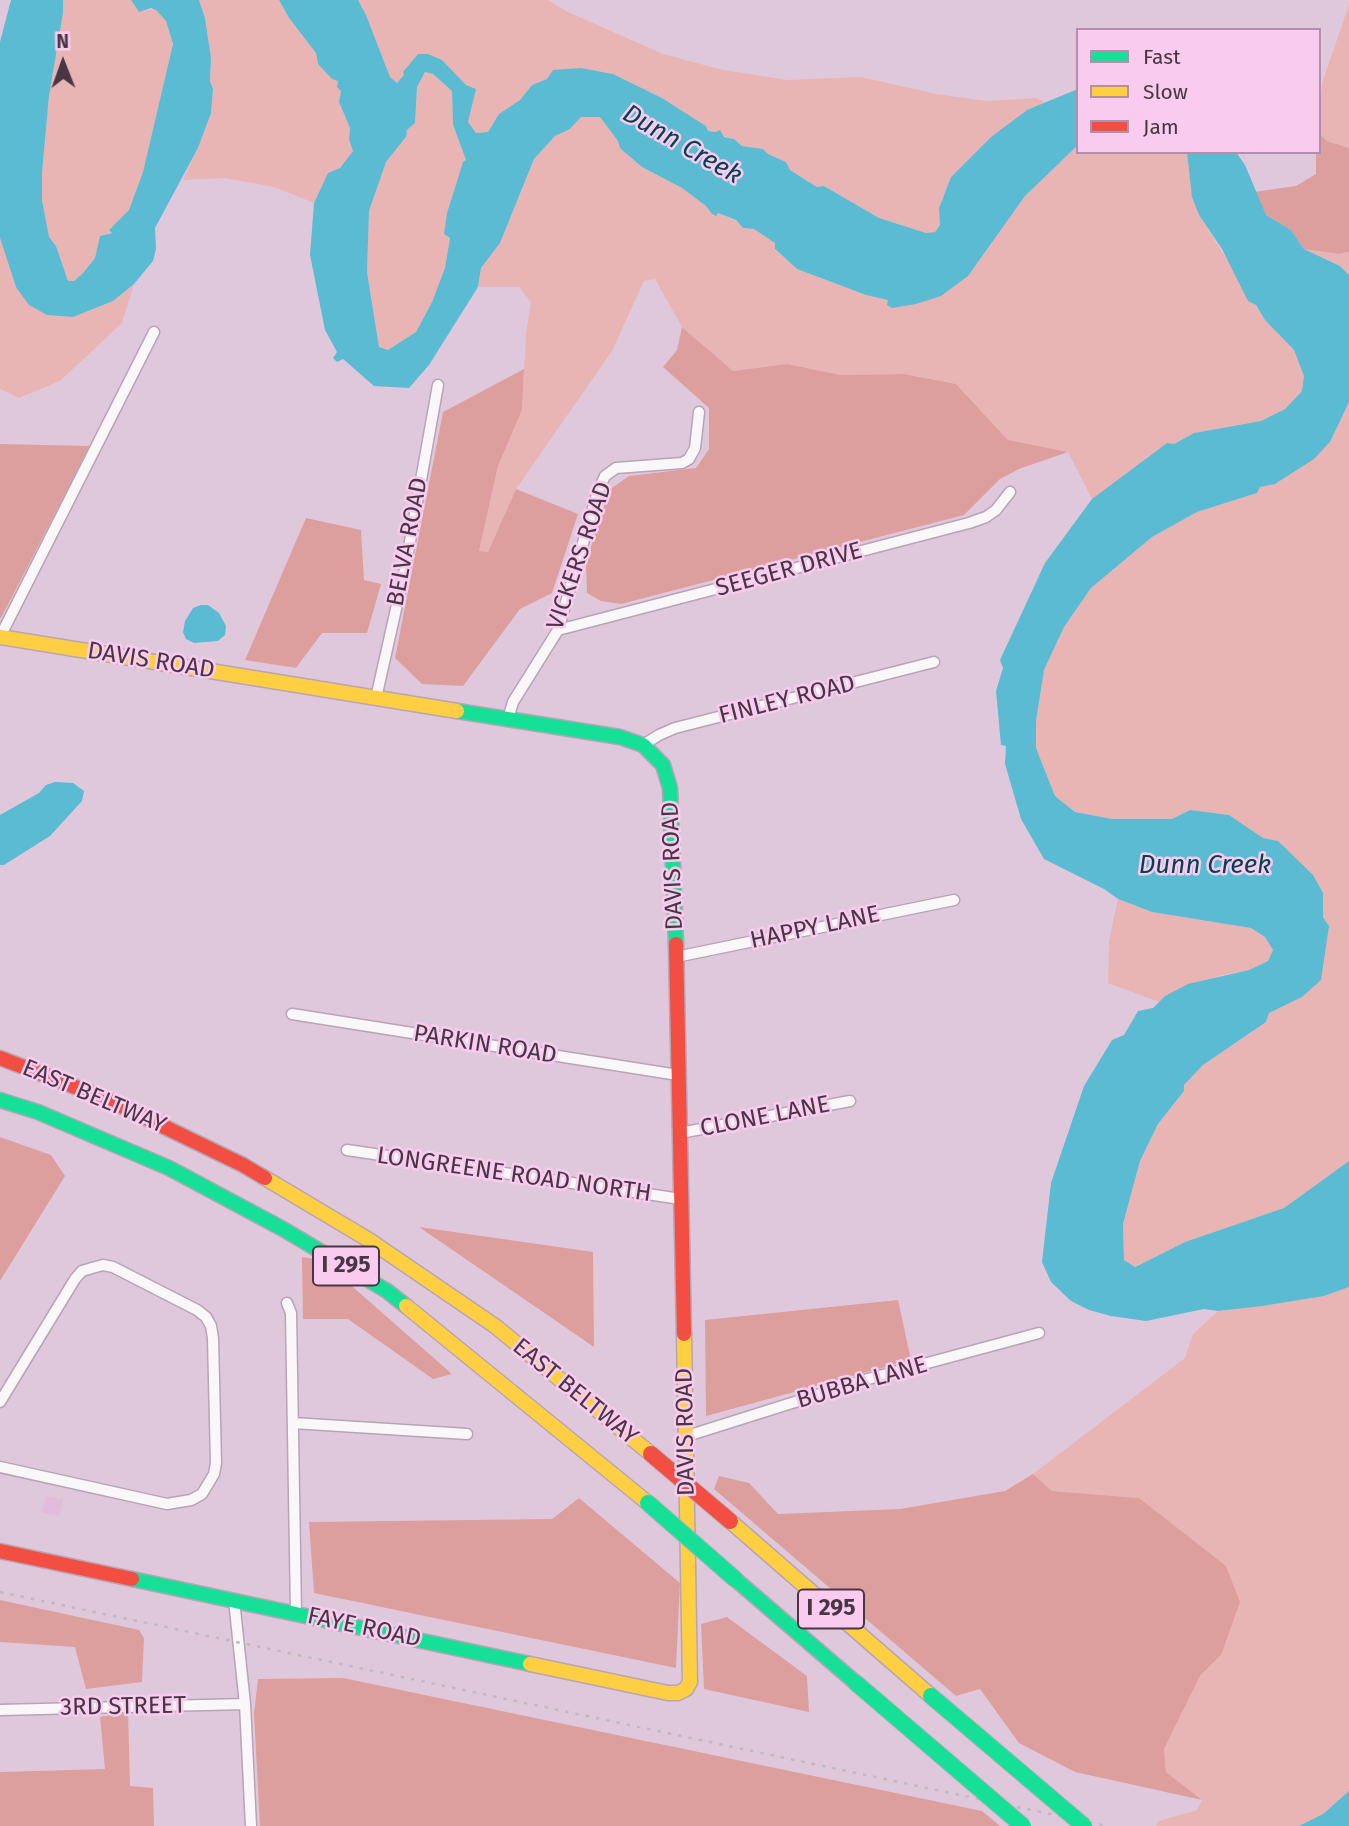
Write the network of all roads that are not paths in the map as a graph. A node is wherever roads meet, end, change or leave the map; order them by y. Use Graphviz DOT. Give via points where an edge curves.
graph roads {
  1 [pos="154,332"];
  2 [pos="438,385"];
  3 [pos="699,412"];
  4 [pos="1010,492"];
  5 [pos="558,630"];
  6 [pos="0,637"];
  7 [pos="934,662"];
  8 [pos="376,698"];
  9 [pos="508,719"];
  10 [pos="643,745"];
  11 [pos="954,900"];
  12 [pos="676,957"];
  13 [pos="292,1014"];
  14 [pos="0,1058"];
  15 [pos="678,1075"];
  16 [pos="0,1100"];
  17 [pos="850,1101"];
  18 [pos="680,1133"];
  19 [pos="347,1150"];
  20 [pos="681,1199"];
  21 [pos="89,1255"];
  22 [pos="93,1268"];
  23 [pos="287,1303"];
  24 [pos="1039,1333"];
  25 [pos="0,1402"];
  26 [pos="293,1423"];
  27 [pos="467,1434"];
  28 [pos="687,1436"];
  29 [pos="0,1467"];
  30 [pos="0,1551"];
  31 [pos="234,1600"];
  32 [pos="296,1613"];
  33 [pos="691,1648"];
  34 [pos="245,1704"];
  35 [pos="0,1710"];
  36 [pos="251,1826"];
  37 [pos="1023,1826"];
  38 [pos="1084,1826"];
  1 -- 6 [label="street"];
  2 -- 8 [label="street, BELVA ROAD"];
  3 -- 5 [label="street, VICKERS ROAD" via="695,448 689,459 616,468 605,475"];
  4 -- 5 [label="street, SEEGER DRIVE" via="996,510 969,523"];
  5 -- 9 [label="street, VICKERS ROAD" via="513,702"];
  6 -- 8 [label="main road, DAVIS ROAD"];
  7 -- 10 [label="street, FINLEY ROAD" via="676,728"];
  8 -- 9 [label="main road, DAVIS ROAD"];
  9 -- 10 [label="main road, DAVIS ROAD" via="620,737"];
  10 -- 12 [label="main road, DAVIS ROAD" via="663,765 670,788"];
  11 -- 12 [label="street, HAPPY LANE"];
  12 -- 15 [label="main road, DAVIS ROAD"];
  13 -- 15 [label="street, PARKIN ROAD"];
  14 -- 38 [label="main road, EAST BELTWAY / I 295, bridge" via="109,1100 243,1165 369,1240 495,1326"];
  15 -- 18 [label="main road, DAVIS ROAD"];
  16 -- 37 [label="main road, EAST BELTWAY / I 295, bridge" via="169,1168 387,1291 648,1503"];
  17 -- 18 [label="street, CLONE LANE"];
  18 -- 20 [label="main road, DAVIS ROAD"];
  19 -- 20 [label="street, LONGREENE ROAD NORTH"];
  20 -- 28 [label="main road, DAVIS ROAD"];
  21 -- 22 [label="street"];
  22 -- 25 [label="street" via="75,1279"];
  22 -- 29 [label="street" via="113,1267 198,1310 211,1326 216,1463 205,1499 167,1504"];
  23 -- 26 [label="street"];
  24 -- 28 [label="street, BUBBA LANE" via="868,1379"];
  26 -- 27 [label="street"];
  26 -- 32 [label="street"];
  28 -- 33 [label="main road, DAVIS ROAD"];
  30 -- 31 [label="main road, FAYE ROAD"];
  31 -- 32 [label="main road, FAYE ROAD"];
  31 -- 34 [label="street"];
  32 -- 33 [label="main road, FAYE ROAD" via="668,1693 678,1693 690,1682"];
  34 -- 35 [label="street, 3RD STREET"];
  34 -- 36 [label="street"];
}
